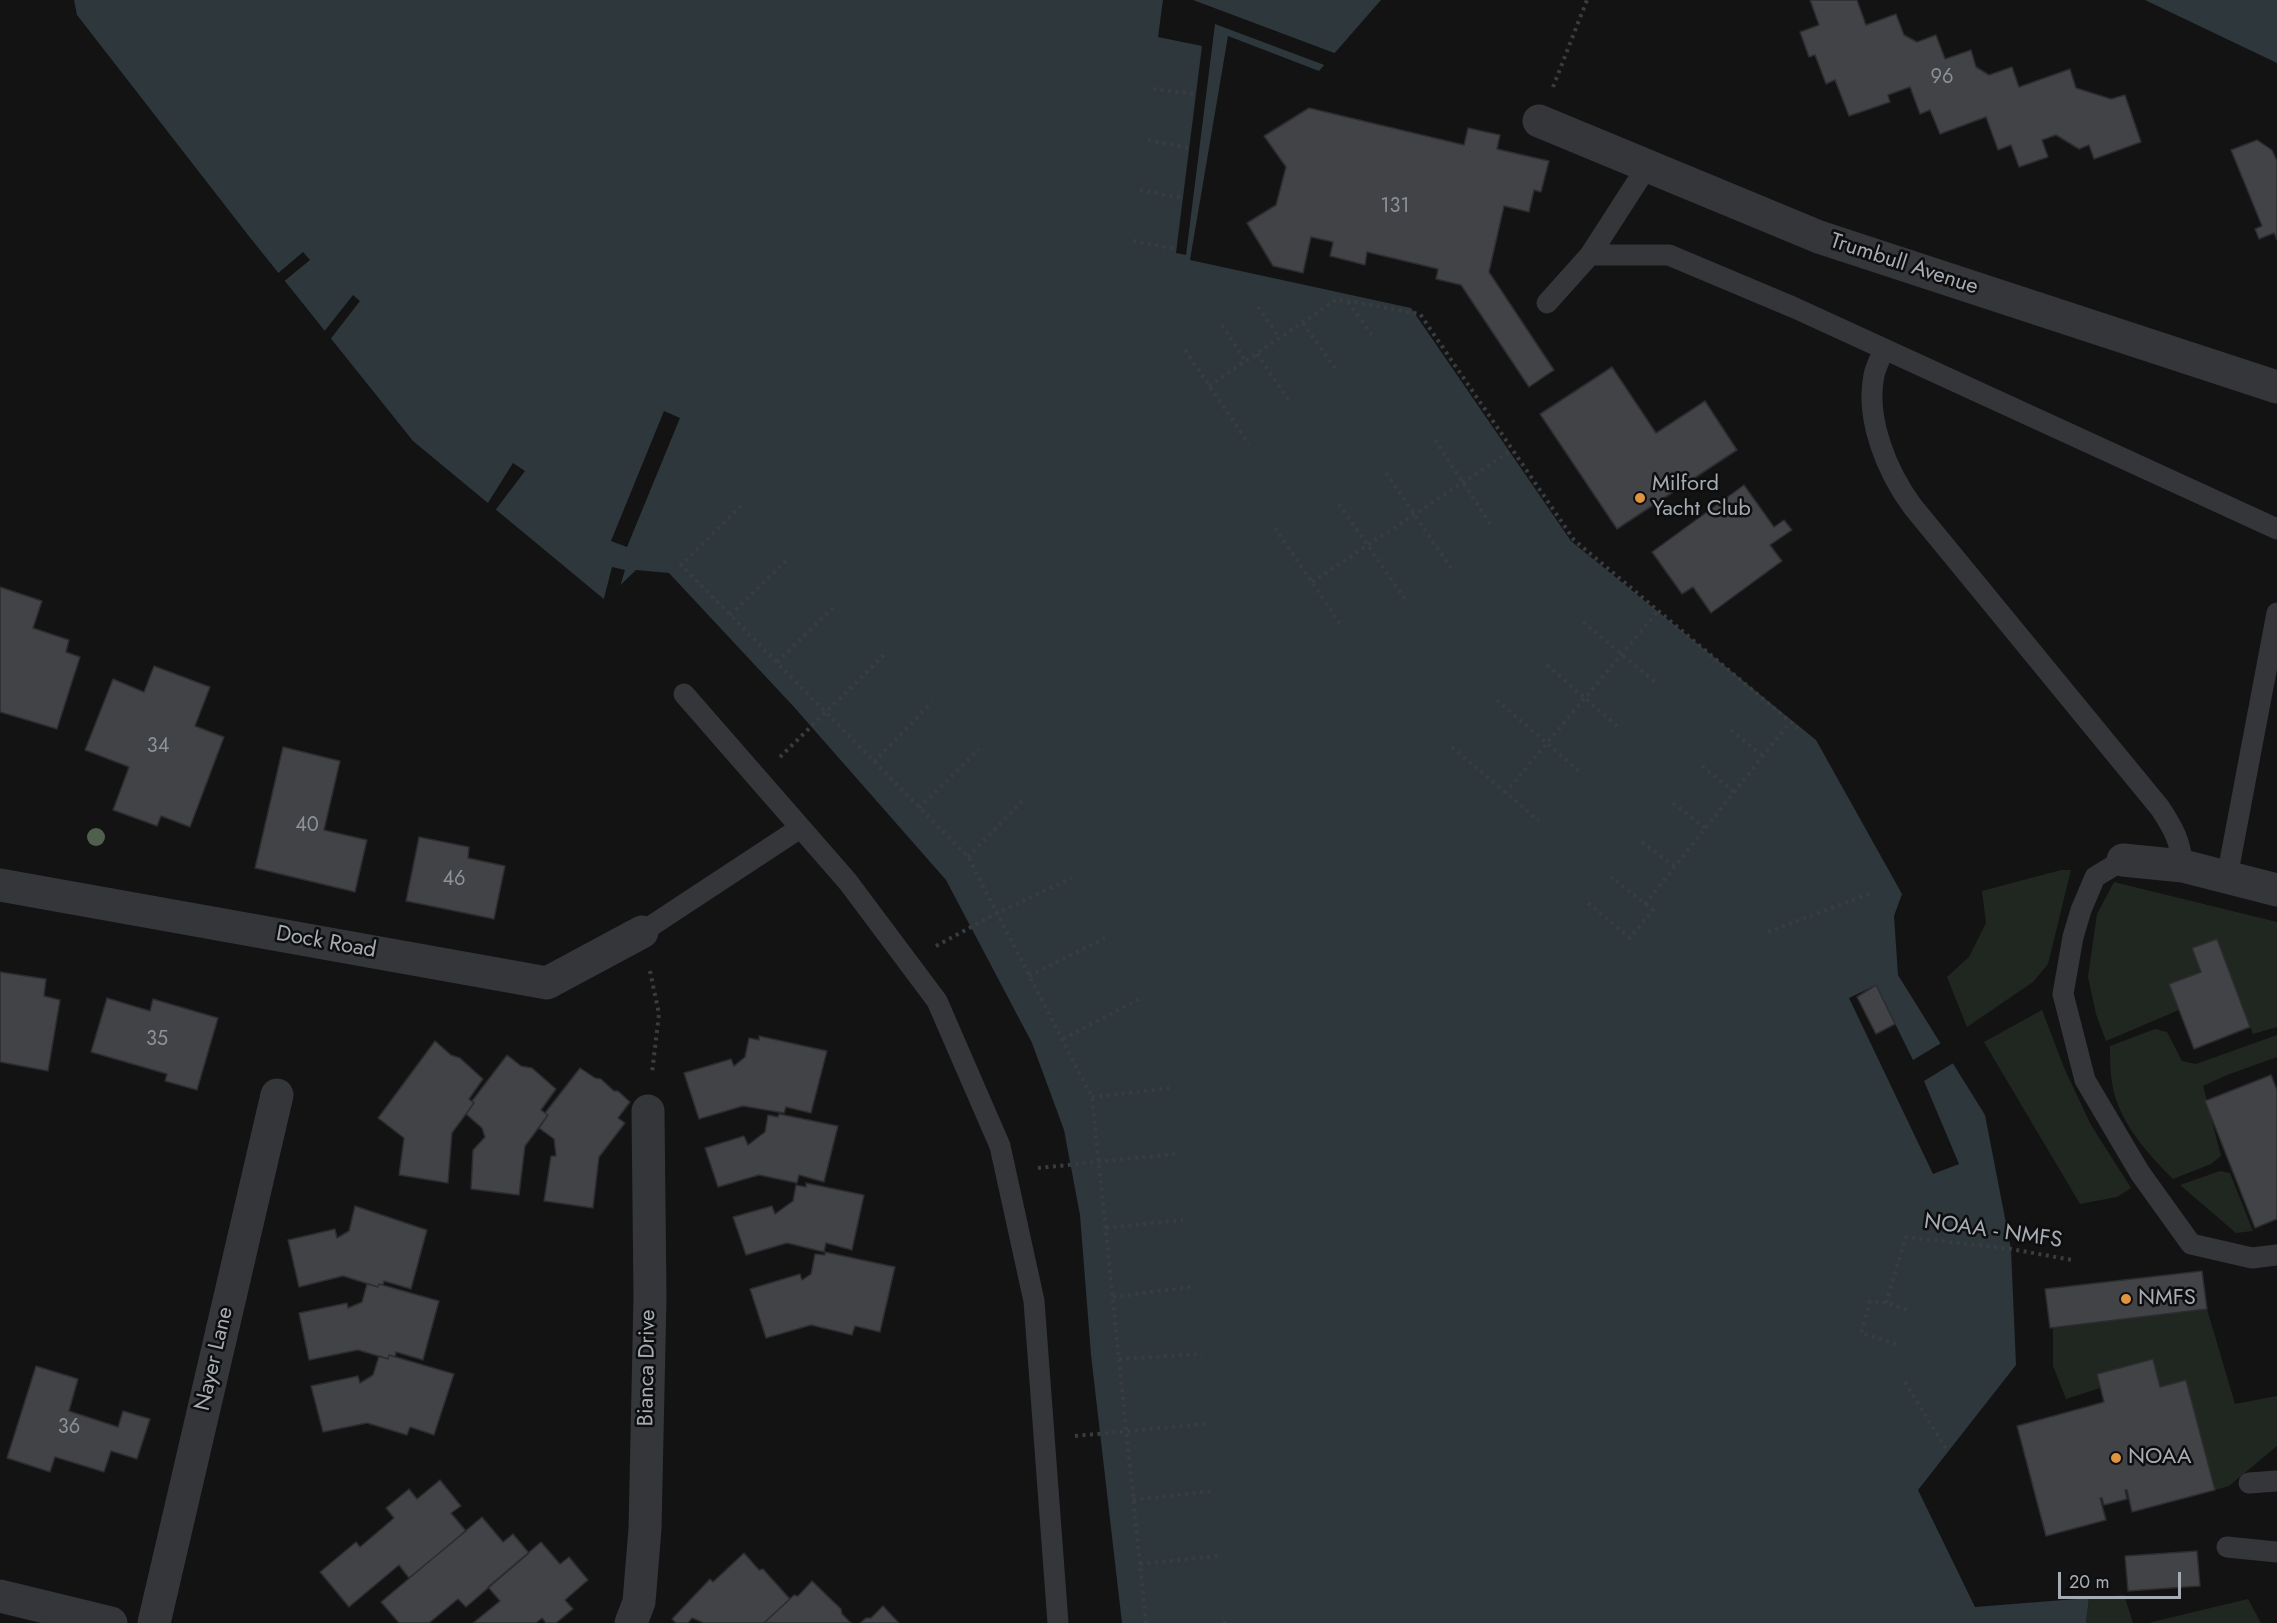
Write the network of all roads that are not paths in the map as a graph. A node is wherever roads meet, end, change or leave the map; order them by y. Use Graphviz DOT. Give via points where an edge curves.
graph roads {
  1 [pos="1539,121"];
  2 [pos="1648,165"];
  3 [pos="1590,255"];
  4 [pos="1547,303"];
  5 [pos="1884,349"];
  6 [pos="2277,387"];
  7 [pos="2277,529"];
  8 [pos="2277,613"];
  9 [pos="684,694"];
  10 [pos="800,828"];
  11 [pos="2123,860"];
  12 [pos="2183,866"];
  13 [pos="2227,877"];
  14 [pos="0,885"];
  15 [pos="2277,890"];
  16 [pos="642,932"];
  17 [pos="277,1095"];
  18 [pos="648,1111"];
  19 [pos="2277,1255"];
  20 [pos="2277,1480"];
  21 [pos="2249,1483"];
  22 [pos="2227,1547"];
  23 [pos="2277,1552"];
  24 [pos="0,1596"];
  25 [pos="111,1623"];
  26 [pos="154,1623"];
  27 [pos="631,1623"];
  28 [pos="1058,1623"];
  1 -- 2 [label="street, Trumbull Avenue"];
  2 -- 3 [label="lane"];
  2 -- 6 [label="street, Trumbull Avenue" via="1820,237"];
  3 -- 4 [label="lane"];
  3 -- 5 [label="lane" via="1668,255"];
  5 -- 7 [label="lane"];
  5 -- 12 [label="lane" via="1874,373 1871,397 1882,453 1893,478 2160,808 2181,846"];
  8 -- 13 [label="lane"];
  9 -- 10 [label="lane"];
  10 -- 16 [label="lane"];
  10 -- 28 [label="lane" via="848,882 937,1001 1000,1146 1034,1301"];
  11 -- 12 [label="street"];
  11 -- 19 [label="lane" via="2095,877 2073,937 2063,994 2085,1080 2140,1173 2191,1244 2252,1258"];
  12 -- 13 [label="street"];
  13 -- 15 [label="street"];
  14 -- 16 [label="street, Dock Road" via="546,983"];
  17 -- 26 [label="street, Nayer Lane"];
  18 -- 27 [label="street, Bianca Drive" via="650,1298 645,1529 639,1602"];
  20 -- 21 [label="lane"];
  22 -- 23 [label="lane"];
  24 -- 25 [label="street"];
}
